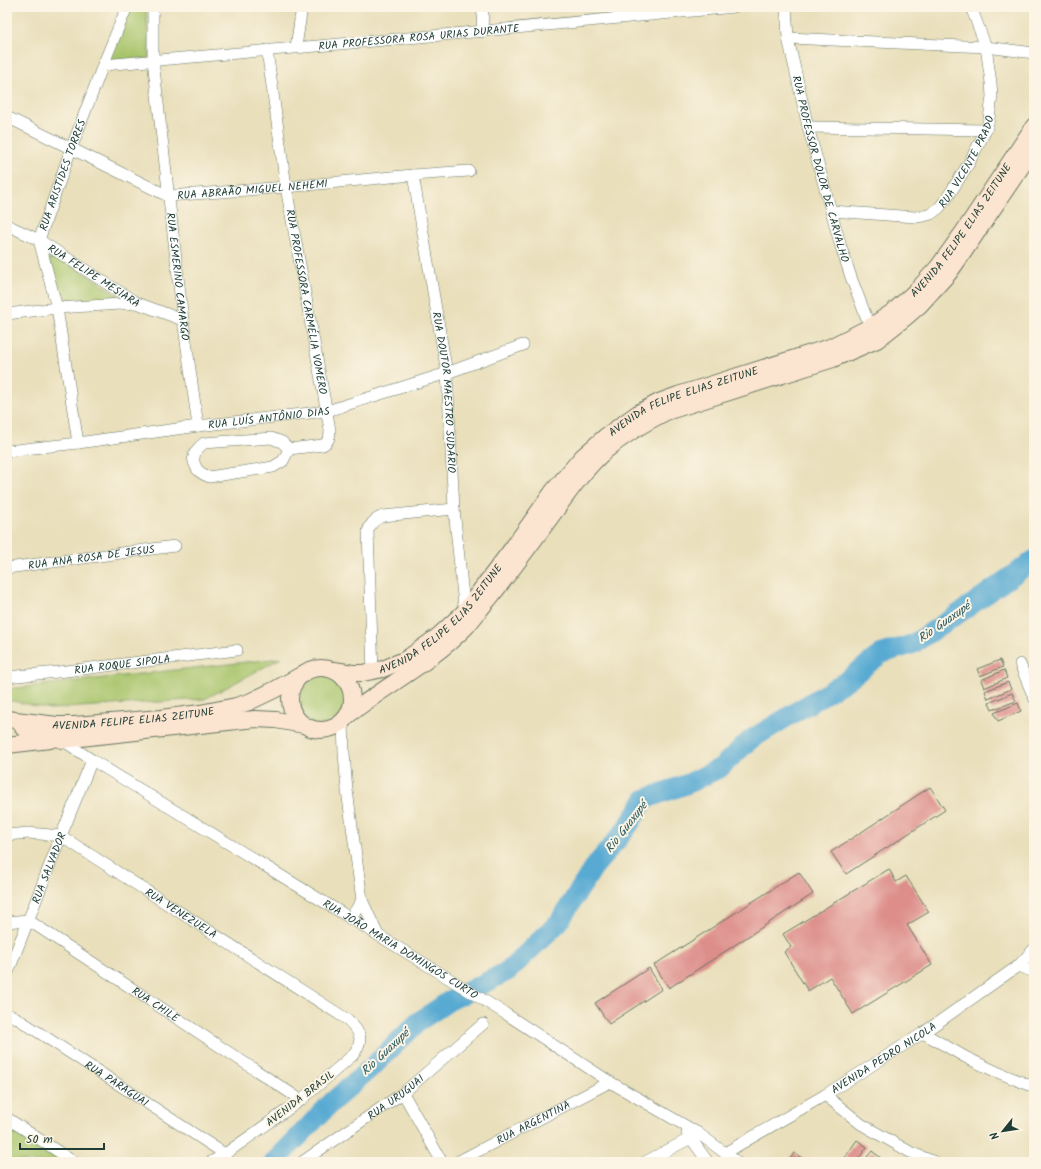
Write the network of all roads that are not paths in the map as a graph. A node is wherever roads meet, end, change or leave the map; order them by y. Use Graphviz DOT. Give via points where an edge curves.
graph roads {
  1 [pos="127,7"];
  2 [pos="153,7"];
  3 [pos="302,7"];
  4 [pos="483,7"];
  5 [pos="734,7"];
  6 [pos="786,7"];
  7 [pos="971,7"];
  8 [pos="482,32"];
  9 [pos="788,38"];
  10 [pos="296,47"];
  11 [pos="986,47"];
  12 [pos="267,50"];
  13 [pos="1034,53"];
  14 [pos="153,60"];
  15 [pos="103,65"];
  16 [pos="7,117"];
  17 [pos="1034,126"];
  18 [pos="808,127"];
  19 [pos="986,130"];
  20 [pos="1034,148"];
  21 [pos="71,149"];
  22 [pos="468,171"];
  23 [pos="413,175"];
  24 [pos="286,187"];
  25 [pos="168,196"];
  26 [pos="831,211"];
  27 [pos="7,225"];
  28 [pos="39,240"];
  29 [pos="137,303"];
  30 [pos="57,308"];
  31 [pos="7,314"];
  32 [pos="183,320"];
  33 [pos="873,334"];
  34 [pos="522,346"];
  35 [pos="447,373"];
  36 [pos="328,411"];
  37 [pos="198,426"];
  38 [pos="78,443"];
  39 [pos="289,449"];
  40 [pos="7,451"];
  41 [pos="454,509"];
  42 [pos="176,546"];
  43 [pos="7,568"];
  44 [pos="466,619"];
  45 [pos="237,650"];
  46 [pos="1020,664"];
  47 [pos="334,670"];
  48 [pos="373,672"];
  49 [pos="301,675"];
  50 [pos="7,677"];
  51 [pos="1034,698"];
  52 [pos="345,718"];
  53 [pos="7,719"];
  54 [pos="7,723"];
  55 [pos="304,726"];
  56 [pos="62,740"];
  57 [pos="7,744"];
  58 [pos="92,760"];
  59 [pos="7,835"];
  60 [pos="61,836"];
  61 [pos="362,900"];
  62 [pos="350,919"];
  63 [pos="28,920"];
  64 [pos="7,922"];
  65 [pos="378,935"];
  66 [pos="1034,949"];
  67 [pos="1018,966"];
  68 [pos="1034,972"];
  69 [pos="7,975"];
  70 [pos="7,1014"];
  71 [pos="348,1020"];
  72 [pos="483,1024"];
  73 [pos="922,1033"];
  74 [pos="610,1082"];
  75 [pos="1034,1087"];
  76 [pos="403,1093"];
  77 [pos="824,1095"];
  78 [pos="300,1100"];
  79 [pos="7,1118"];
  80 [pos="694,1135"];
  81 [pos="725,1153"];
  82 [pos="225,1154"];
  83 [pos="74,1162"];
  84 [pos="211,1162"];
  85 [pos="302,1162"];
  86 [pos="442,1162"];
  87 [pos="457,1162"];
  88 [pos="645,1162"];
  89 [pos="708,1162"];
  90 [pos="737,1162"];
  91 [pos="935,1162"];
  1 -- 15 [label="street, RUA ARISTIDES TORRES"];
  2 -- 14 [label="street, RUA ESMERINO CAMARGO"];
  3 -- 10 [label="street"];
  4 -- 8 [label="street"];
  5 -- 8 [label="street, RUA PROFESSORA ROSA URIAS DURANTE"];
  6 -- 9 [label="street, RUA PROFESSOR DOLOR DE CARVALHO"];
  7 -- 11 [label="street, RUA VICENTE PRADO"];
  8 -- 10 [label="street, RUA PROFESSORA ROSA URIAS DURANTE"];
  9 -- 11 [label="street"];
  9 -- 18 [label="street, RUA PROFESSOR DOLOR DE CARVALHO"];
  10 -- 12 [label="street, RUA PROFESSORA ROSA URIAS DURANTE"];
  11 -- 13 [label="street"];
  11 -- 19 [label="street, RUA VICENTE PRADO" via="992,96"];
  12 -- 14 [label="street, RUA PROFESSORA ROSA URIAS DURANTE"];
  12 -- 24 [label="street, RUA PROFESSORA CARMÉLIA VOMERO"];
  14 -- 15 [label="street, RUA PROFESSORA ROSA URIAS DURANTE"];
  14 -- 25 [label="street, RUA ESMERINO CAMARGO"];
  15 -- 21 [label="street, RUA ARISTIDES TORRES"];
  16 -- 21 [label="street, RUA ABRAÃO MIGUEL NEHEMI"];
  17 -- 33 [label="main road, AVENIDA FELIPE ELIAS ZEITUNE" via="938,267"];
  18 -- 19 [label="street"];
  18 -- 26 [label="street, RUA PROFESSOR DOLOR DE CARVALHO"];
  19 -- 26 [label="street, RUA VICENTE PRADO" via="947,198 931,214 915,217"];
  20 -- 33 [label="main road, AVENIDA FELIPE ELIAS ZEITUNE" via="948,273 905,318"];
  21 -- 25 [label="street, RUA ABRAÃO MIGUEL NEHEMI"];
  21 -- 28 [label="street, RUA ARISTIDES TORRES"];
  22 -- 23 [label="street, RUA ABRAÃO MIGUEL NEHEMI"];
  23 -- 24 [label="street, RUA ABRAÃO MIGUEL NEHEMI"];
  23 -- 35 [label="street, RUA DOUTOR MAESTRO SUDÁRIO"];
  24 -- 25 [label="street, RUA ABRAÃO MIGUEL NEHEMI"];
  24 -- 36 [label="street, RUA PROFESSORA CARMÉLIA VOMERO"];
  25 -- 32 [label="street, RUA ESMERINO CAMARGO"];
  26 -- 33 [label="street, RUA PROFESSOR DOLOR DE CARVALHO" via="852,280"];
  27 -- 28 [label="street, RUA FELIPE MESIARA"];
  28 -- 29 [label="street, RUA FELIPE MESIARA"];
  28 -- 30 [label="street, RUA ARISTIDES TORRES"];
  29 -- 30 [label="street"];
  29 -- 32 [label="street, RUA FELIPE MESIARA"];
  30 -- 31 [label="street"];
  30 -- 38 [label="street, RUA ARISTIDES TORRES"];
  32 -- 37 [label="street, RUA ESMERINO CAMARGO"];
  33 -- 44 [label="main road, AVENIDA FELIPE ELIAS ZEITUNE" via="827,361 666,412 620,440 580,478 523,555"];
  34 -- 35 [label="street, RUA LUÍS ANTÔNIO DIAS"];
  35 -- 36 [label="street, RUA LUÍS ANTÔNIO DIAS"];
  35 -- 41 [label="street, RUA DOUTOR MAESTRO SUDÁRIO"];
  36 -- 37 [label="street, RUA LUÍS ANTÔNIO DIAS"];
  36 -- 39 [label="street, RUA PROFESSORA CARMÉLIA VOMERO" via="330,430 326,443"];
  37 -- 38 [label="street, RUA LUÍS ANTÔNIO DIAS"];
  38 -- 40 [label="street, RUA LUÍS ANTÔNIO DIAS"];
  39 -- 39 [label="street" via="283,462 273,467 208,477 196,467 194,459 194,452 204,443 271,438 282,442"];
  41 -- 44 [label="street, RUA DOUTOR MAESTRO SUDÁRIO"];
  41 -- 48 [label="street" via="383,516 369,526"];
  42 -- 43 [label="street, RUA ANA ROSA DE JESUS"];
  44 -- 48 [label="main road, AVENIDA FELIPE ELIAS ZEITUNE" via="450,626 421,650 394,665"];
  44 -- 52 [label="main road, AVENIDA FELIPE ELIAS ZEITUNE" via="447,644"];
  45 -- 50 [label="street, RUA ROQUE SIPOLA"];
  46 -- 51 [label="street"];
  47 -- 48 [label="main road, AVENIDA FELIPE ELIAS ZEITUNE" via="353,673"];
  47 -- 49 [label="main road" via="314,668"];
  47 -- 52 [label="main road" via="344,678 350,690 352,703"];
  49 -- 53 [label="main road, AVENIDA FELIPE ELIAS ZEITUNE" via="250,702 200,713 74,725"];
  49 -- 55 [label="main road" via="292,686 290,701 294,715"];
  52 -- 55 [label="main road" via="325,730"];
  52 -- 61 [label="street" via="347,790"];
  54 -- 56 [label="main road"];
  55 -- 56 [label="main road, AVENIDA FELIPE ELIAS ZEITUNE" via="255,719"];
  56 -- 57 [label="main road, AVENIDA FELIPE ELIAS ZEITUNE"];
  56 -- 58 [label="street, RUA JOÃO MARIA DOMINGOS CURTO"];
  58 -- 60 [label="street, RUA SALVADOR"];
  58 -- 62 [label="street, RUA JOÃO MARIA DOMINGOS CURTO"];
  59 -- 60 [label="street, RUA VENEZUELA" via="29,833"];
  60 -- 63 [label="street, RUA SALVADOR"];
  60 -- 71 [label="street, RUA VENEZUELA"];
  61 -- 62 [label="street"];
  61 -- 65 [label="street"];
  62 -- 65 [label="street, RUA JOÃO MARIA DOMINGOS CURTO"];
  63 -- 64 [label="street"];
  63 -- 69 [label="street, RUA SALVADOR"];
  63 -- 78 [label="street, RUA CHILE"];
  65 -- 74 [label="street, RUA JOÃO MARIA DOMINGOS CURTO"];
  66 -- 67 [label="street, AVENIDA PEDRO NICOLA"];
  67 -- 68 [label="street"];
  67 -- 73 [label="street, AVENIDA PEDRO NICOLA"];
  70 -- 82 [label="street, RUA PARAGUAI"];
  71 -- 78 [label="street, AVENIDA BRASIL" via="358,1034 359,1047"];
  72 -- 76 [label="street, RUA URUGUAI"];
  73 -- 75 [label="street" via="966,1058"];
  73 -- 77 [label="street, AVENIDA PEDRO NICOLA"];
  74 -- 80 [label="street, RUA JOÃO MARIA DOMINGOS CURTO" via="680,1123"];
  74 -- 87 [label="street, RUA ARGENTINA"];
  76 -- 85 [label="street, RUA URUGUAI"];
  76 -- 86 [label="street"];
  77 -- 81 [label="street, AVENIDA PEDRO NICOLA"];
  77 -- 91 [label="street" via="861,1124 910,1152"];
  78 -- 82 [label="street, AVENIDA BRASIL"];
  79 -- 83 [label="street"];
  80 -- 81 [label="street, RUA JOÃO MARIA DOMINGOS CURTO"];
  80 -- 88 [label="street"];
  80 -- 89 [label="street"];
  81 -- 90 [label="street, RUA JOÃO MARIA DOMINGOS CURTO"];
  82 -- 84 [label="street, AVENIDA BRASIL"];
}
